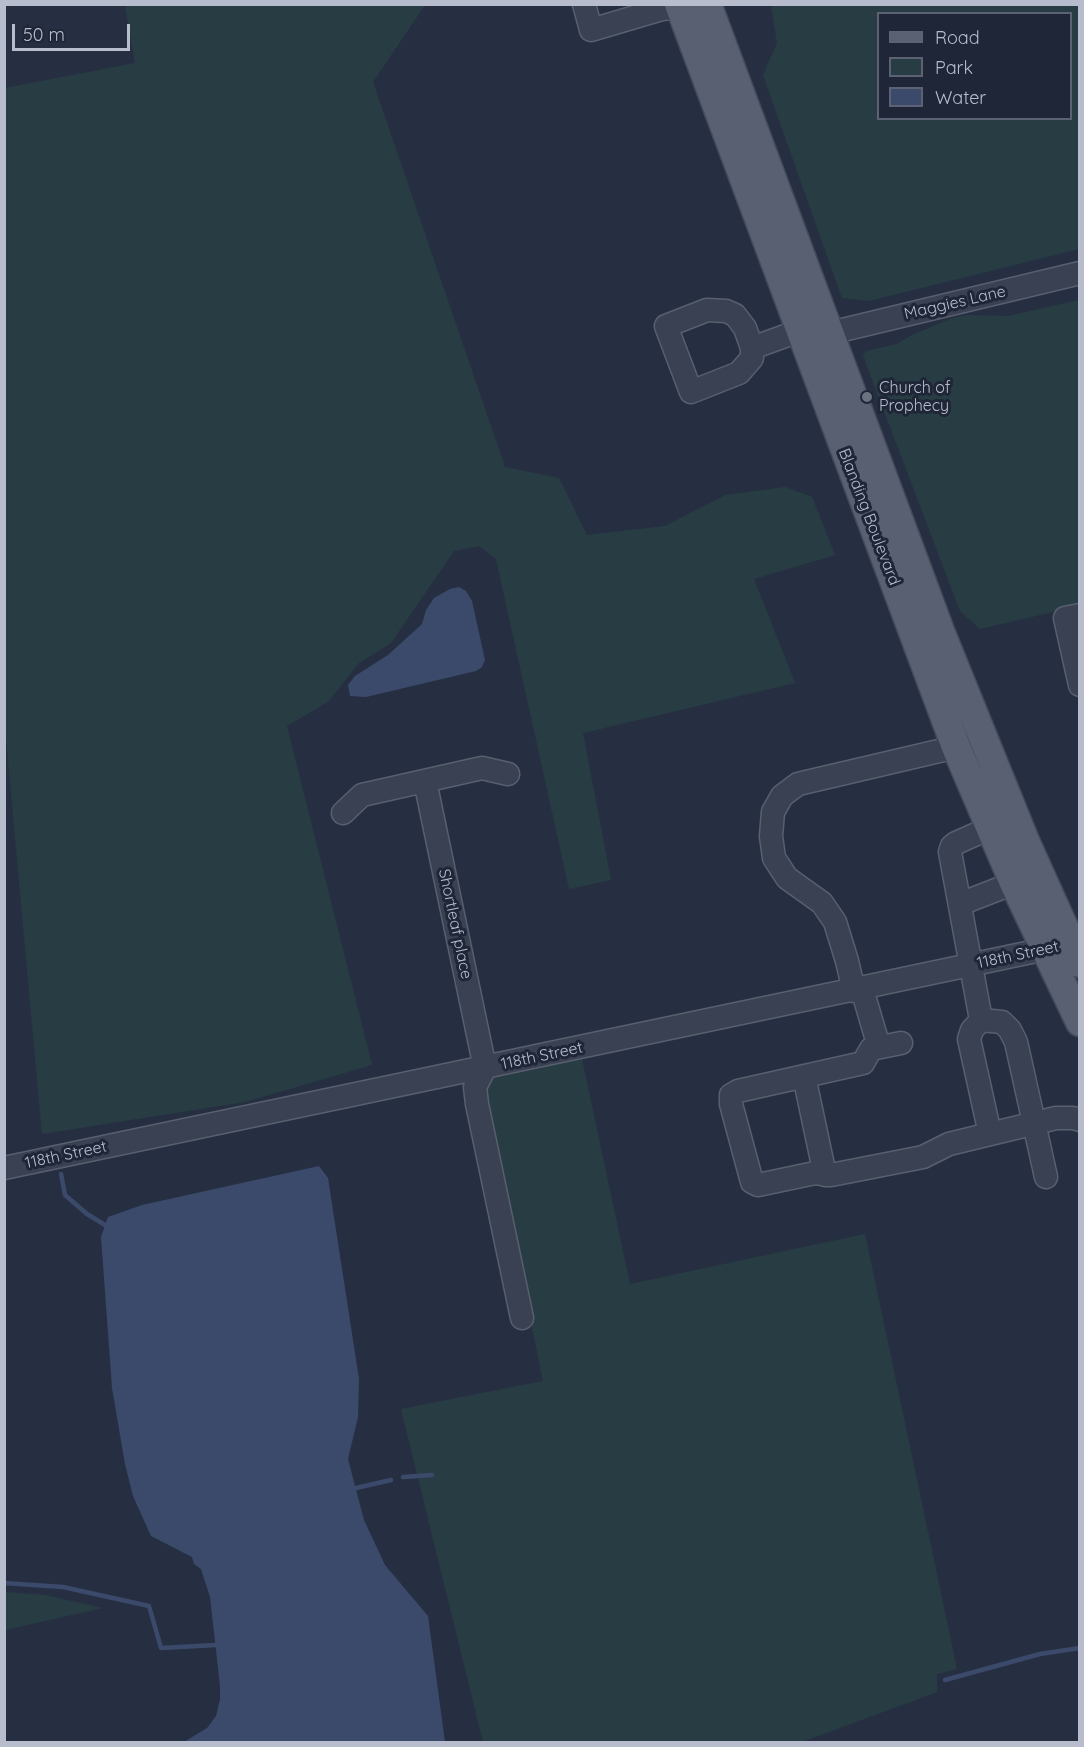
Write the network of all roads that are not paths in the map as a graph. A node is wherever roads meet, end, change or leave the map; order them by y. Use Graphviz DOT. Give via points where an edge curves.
graph roads {
  1 [pos="584,4"];
  2 [pos="707,4"];
  3 [pos="685,5"];
  4 [pos="775,267"];
  5 [pos="1080,273"];
  6 [pos="799,331"];
  7 [pos="830,333"];
  8 [pos="752,348"];
  9 [pos="852,394"];
  10 [pos="1080,615"];
  11 [pos="928,636"];
  12 [pos="1080,685"];
  13 [pos="956,747"];
  14 [pos="508,774"];
  15 [pos="425,781"];
  16 [pos="343,813"];
  17 [pos="990,828"];
  18 [pos="1014,883"];
  19 [pos="960,904"];
  20 [pos="1068,950"];
  21 [pos="971,966"];
  22 [pos="858,990"];
  23 [pos="981,1020"];
  24 [pos="1080,1022"];
  25 [pos="485,1068"];
  26 [pos="804,1076"];
  27 [pos="1080,1120"];
  28 [pos="1034,1123"];
  29 [pos="990,1134"];
  30 [pos="4,1168"];
  31 [pos="825,1175"];
  32 [pos="1046,1177"];
  33 [pos="522,1318"];
  1 -- 3 [label="street" via="591,30"];
  2 -- 7 [label="main road, Blanding Boulevard"];
  3 -- 4 [label="main road, Blanding Boulevard"];
  4 -- 6 [label="main road, Blanding Boulevard"];
  4 -- 7 [label="main road" via="806,313"];
  5 -- 7 [label="street, Maggies Lane"];
  6 -- 8 [label="street"];
  6 -- 9 [label="main road" via="822,347"];
  6 -- 11 [label="main road, Blanding Boulevard"];
  7 -- 9 [label="main road, Blanding Boulevard"];
  9 -- 11 [label="main road, Blanding Boulevard"];
  10 -- 12 [label="street" via="1065,618"];
  11 -- 13 [label="main road, Blanding Boulevard"];
  11 -- 20 [label="main road, Blanding Boulevard" via="982,739"];
  13 -- 17 [label="main road, Blanding Boulevard"];
  13 -- 22 [label="street" via="798,784 782,796 774,812 774,858 787,878 822,903 835,922"];
  14 -- 15 [label="street" via="482,768"];
  15 -- 16 [label="street" via="362,795"];
  15 -- 25 [label="street, Shortleaf place"];
  17 -- 18 [label="main road, Blanding Boulevard"];
  17 -- 19 [label="street" via="952,846"];
  18 -- 19 [label="street"];
  18 -- 20 [label="main road, Blanding Boulevard"];
  19 -- 21 [label="street"];
  20 -- 21 [label="street, 118th Street"];
  20 -- 24 [label="main road, Blanding Boulevard"];
  21 -- 22 [label="street, 118th Street"];
  21 -- 23 [label="street"];
  22 -- 25 [label="street, 118th Street"];
  22 -- 26 [label="street" via="890,1045 871,1049 863,1062"];
  23 -- 28 [label="street" via="1002,1022 1010,1030"];
  23 -- 29 [label="street" via="969,1039"];
  25 -- 30 [label="street, 118th Street"];
  25 -- 33 [label="street" via="475,1087 477,1104"];
  26 -- 31 [label="street"];
  26 -- 31 [label="street" via="738,1091 731,1095 731,1104 752,1182 758,1185 815,1173"];
  27 -- 28 [label="street" via="1056,1118"];
  28 -- 29 [label="street"];
  28 -- 32 [label="street"];
  29 -- 31 [label="street" via="949,1144 923,1157"];
}
